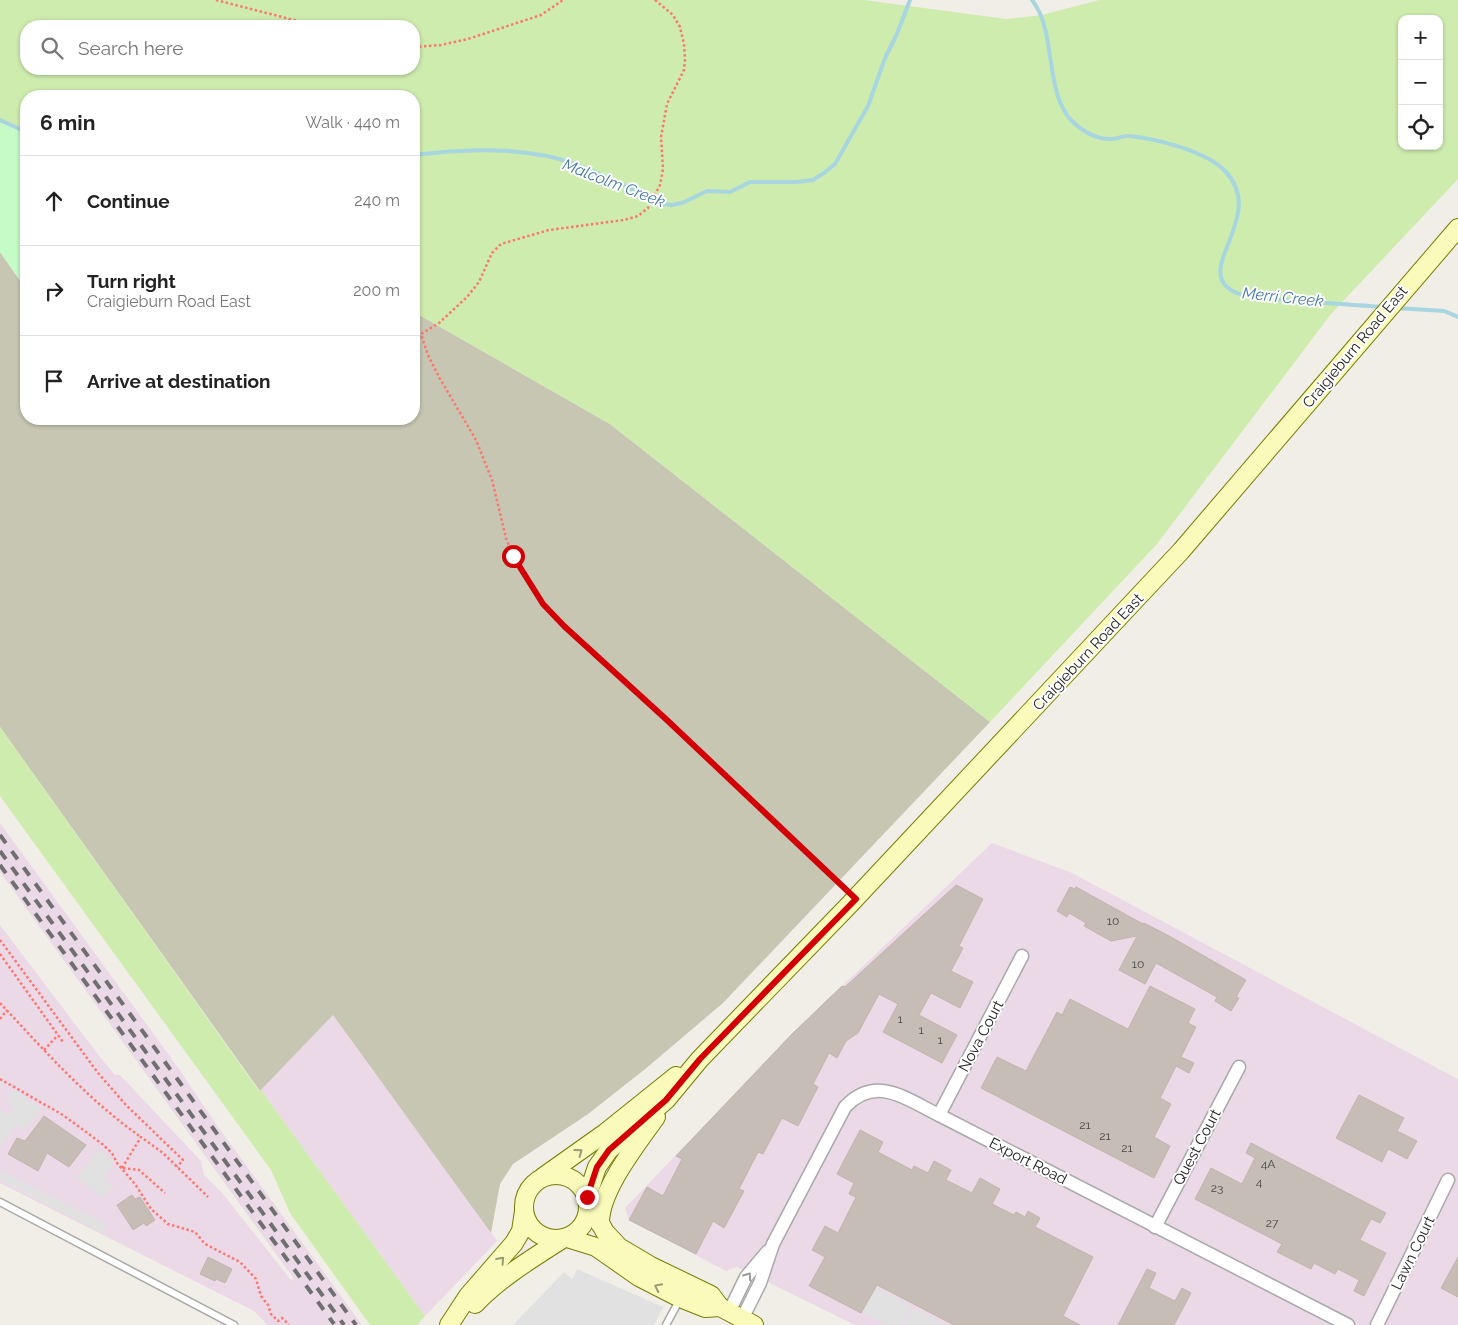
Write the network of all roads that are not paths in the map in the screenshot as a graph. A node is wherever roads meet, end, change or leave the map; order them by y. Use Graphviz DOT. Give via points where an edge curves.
graph roads {
  1 [pos="1458,228"];
  2 [pos="1022,956"];
  3 [pos="700,1059"];
  4 [pos="1239,1067"];
  5 [pos="676,1090"];
  6 [pos="939,1115"];
  7 [pos="539,1180"];
  8 [pos="1448,1180"];
  9 [pos="588,1199"];
  10 [pos="0,1202"];
  11 [pos="524,1207"];
  12 [pos="600,1224"];
  13 [pos="1155,1227"];
  14 [pos="566,1238"];
  15 [pos="680,1298"];
  16 [pos="736,1316"];
  17 [pos="234,1325"];
  18 [pos="449,1325"];
  19 [pos="456,1325"];
  20 [pos="666,1325"];
  21 [pos="1348,1325"];
  22 [pos="1377,1325"];
  1 -- 3 [label="main road, Craigieburn Road East" via="1181,552 856,899"];
  2 -- 6 [label="street, Nova Court"];
  3 -- 5 [label="main road, Craigieburn Road East"];
  7 -- 3 [label="main road, Craigieburn Road East, one-way"];
  4 -- 13 [label="street, Quest Court"];
  5 -- 9 [label="main road, Craigieburn Road East" via="609,1150 597,1167"];
  5 -- 12 [label="main road" via="615,1180 602,1206"];
  6 -- 13 [label="street, Export Road"];
  6 -- 16 [label="street, Export Road" via="886,1091 865,1092 853,1098 845,1107 773,1244 760,1283"];
  7 -- 9 [label="main road" via="565,1176 579,1184"];
  7 -- 11 [label="main road" via="527,1194"];
  8 -- 22 [label="street, Lawn Court"];
  9 -- 12 [label="main road"];
  9 -- 14 [label="main road" via="585,1222"];
  10 -- 17 [label="lane"];
  11 -- 14 [label="main road" via="526,1220 538,1234 551,1239"];
  18 -- 11 [label="main road, one-way" via="468,1296 517,1239"];
  12 -- 16 [label="main road" via="622,1249 710,1295"];
  13 -- 21 [label="street, Export Road"];
  15 -- 14 [label="main road, one-way" via="639,1277 600,1249"];
  14 -- 19 [label="main road" via="502,1280"];
  15 -- 16 [label="main road"];
  15 -- 20 [label="lane"];
}
